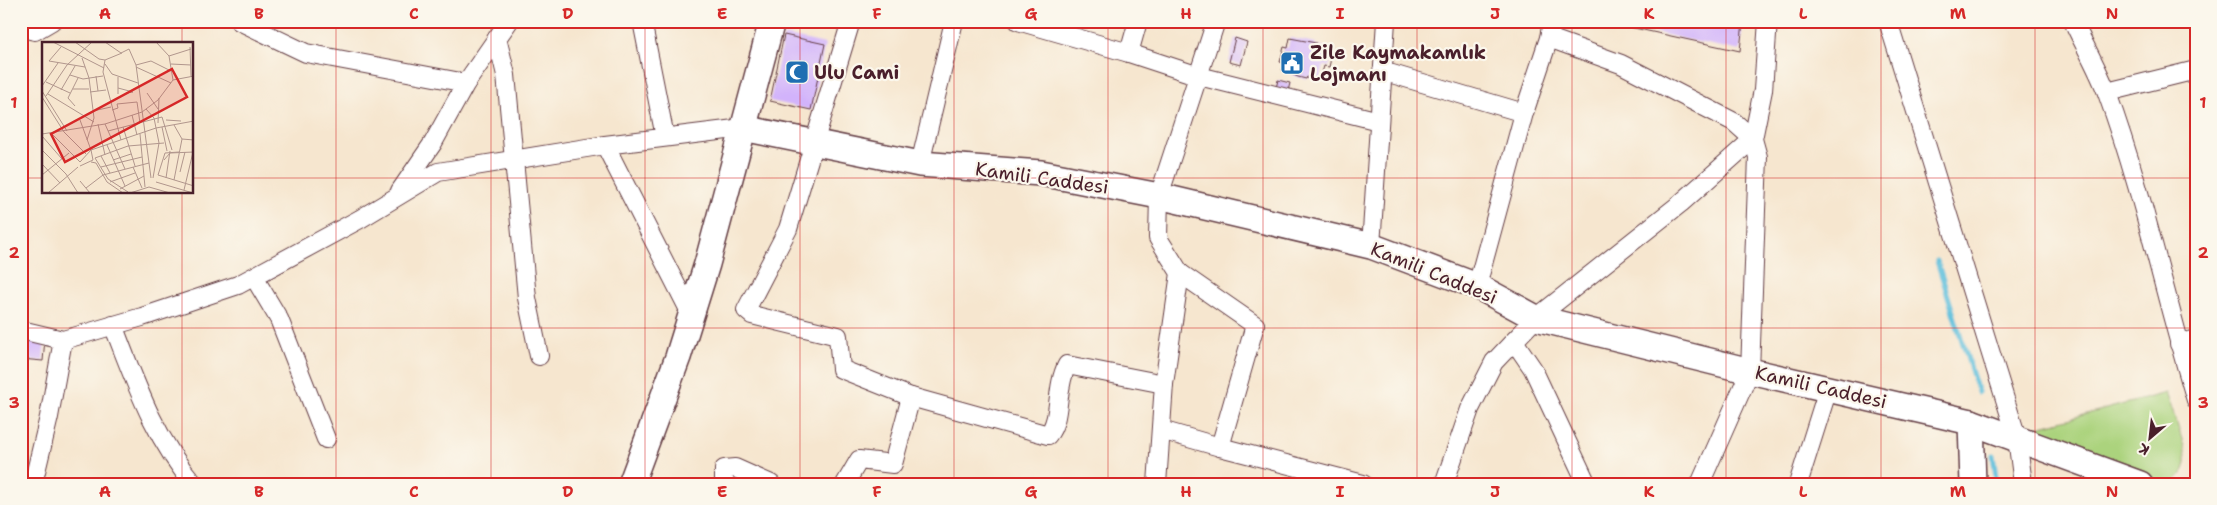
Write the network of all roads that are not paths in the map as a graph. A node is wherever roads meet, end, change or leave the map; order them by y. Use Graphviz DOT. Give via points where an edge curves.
graph roads {
  1 [pos="52,21"];
  2 [pos="239,21"];
  3 [pos="642,21"];
  4 [pos="772,21"];
  5 [pos="851,21"];
  6 [pos="954,21"];
  7 [pos="1018,21"];
  8 [pos="1138,21"];
  9 [pos="1216,21"];
  10 [pos="1386,21"];
  11 [pos="1768,21"];
  12 [pos="1888,21"];
  13 [pos="2073,21"];
  14 [pos="503,27"];
  15 [pos="21,28"];
  16 [pos="1551,30"];
  17 [pos="1129,53"];
  18 [pos="2196,70"];
  19 [pos="1382,71"];
  20 [pos="1199,76"];
  21 [pos="466,83"];
  22 [pos="2107,92"];
  23 [pos="1524,113"];
  24 [pos="1379,121"];
  25 [pos="743,128"];
  26 [pos="665,137"];
  27 [pos="1753,139"];
  28 [pos="814,142"];
  29 [pos="605,145"];
  30 [pos="515,160"];
  31 [pos="920,164"];
  32 [pos="1159,196"];
  33 [pos="396,197"];
  34 [pos="1371,246"];
  35 [pos="1180,273"];
  36 [pos="254,277"];
  37 [pos="1477,286"];
  38 [pos="692,314"];
  39 [pos="1536,318"];
  40 [pos="113,325"];
  41 [pos="21,330"];
  42 [pos="2196,339"];
  43 [pos="63,340"];
  44 [pos="1514,341"];
  45 [pos="2179,344"];
  46 [pos="539,356"];
  47 [pos="1750,371"];
  48 [pos="1164,384"];
  49 [pos="1828,389"];
  50 [pos="911,397"];
  51 [pos="2196,400"];
  52 [pos="1971,422"];
  53 [pos="1161,430"];
  54 [pos="2017,438"];
  55 [pos="326,439"];
  56 [pos="1220,448"];
  57 [pos="33,484"];
  58 [pos="194,484"];
  59 [pos="630,484"];
  60 [pos="726,484"];
  61 [pos="771,484"];
  62 [pos="845,484"];
  63 [pos="1157,484"];
  64 [pos="1363,484"];
  65 [pos="1444,484"];
  66 [pos="1587,484"];
  67 [pos="1700,484"];
  68 [pos="1798,484"];
  69 [pos="1973,484"];
  70 [pos="2023,484"];
  71 [pos="2140,484"];
  1 -- 15 [label="street" via="35,31"];
  2 -- 21 [label="street" via="306,53"];
  3 -- 26 [label="street"];
  4 -- 25 [label="street"];
  5 -- 28 [label="street"];
  6 -- 31 [label="street"];
  7 -- 17 [label="street"];
  8 -- 17 [label="street"];
  9 -- 20 [label="street"];
  10 -- 19 [label="street"];
  11 -- 27 [label="street" via="1763,90"];
  12 -- 54 [label="street"];
  13 -- 22 [label="street"];
  14 -- 21 [label="street"];
  14 -- 30 [label="street"];
  16 -- 23 [label="street"];
  16 -- 27 [label="street" via="1734,122"];
  17 -- 20 [label="street"];
  18 -- 22 [label="street"];
  19 -- 23 [label="street"];
  19 -- 24 [label="street"];
  20 -- 24 [label="street"];
  20 -- 32 [label="street"];
  21 -- 33 [label="street" via="433,143"];
  22 -- 45 [label="street" via="2149,228"];
  23 -- 37 [label="street"];
  24 -- 34 [label="street"];
  25 -- 26 [label="street"];
  25 -- 28 [label="street, Kamili Caddesi"];
  25 -- 38 [label="street"];
  26 -- 29 [label="street"];
  27 -- 39 [label="street" via="1681,203"];
  27 -- 47 [label="street" via="1758,157"];
  28 -- 31 [label="street, Kamili Caddesi"];
  28 -- 50 [label="street" via="788,229 746,310 838,336 841,369"];
  29 -- 30 [label="street"];
  29 -- 38 [label="street"];
  30 -- 33 [label="street" via="438,172"];
  30 -- 46 [label="street" via="527,298"];
  31 -- 32 [label="street, Kamili Caddesi" via="1041,173"];
  32 -- 34 [label="street, Kamili Caddesi"];
  32 -- 35 [label="street" via="1158,238"];
  33 -- 36 [label="street"];
  34 -- 37 [label="street, Kamili Caddesi"];
  35 -- 48 [label="street"];
  35 -- 56 [label="street" via="1255,325"];
  36 -- 40 [label="street"];
  36 -- 55 [label="street" via="279,319"];
  37 -- 39 [label="street, Kamili Caddesi"];
  38 -- 59 [label="street"];
  39 -- 44 [label="street"];
  39 -- 47 [label="street, Kamili Caddesi"];
  40 -- 43 [label="street"];
  40 -- 58 [label="street" via="150,419"];
  41 -- 43 [label="street"];
  42 -- 45 [label="street"];
  43 -- 57 [label="street"];
  44 -- 65 [label="street" via="1494,362 1470,409"];
  44 -- 66 [label="street" via="1533,369"];
  45 -- 51 [label="street"];
  47 -- 49 [label="street, Kamili Caddesi"];
  47 -- 67 [label="street"];
  48 -- 50 [label="street" via="1067,365 1060,378 1054,427 1048,435"];
  48 -- 53 [label="street"];
  49 -- 52 [label="street, Kamili Caddesi"];
  49 -- 68 [label="street"];
  50 -- 62 [label="street" via="893,464 859,460"];
  52 -- 54 [label="street, Kamili Caddesi"];
  52 -- 69 [label="street"];
  53 -- 56 [label="street"];
  53 -- 63 [label="street"];
  54 -- 70 [label="street"];
  54 -- 71 [label="street, Kamili Caddesi"];
  56 -- 64 [label="street"];
  60 -- 61 [label="street" via="724,469 735,468"];
}
